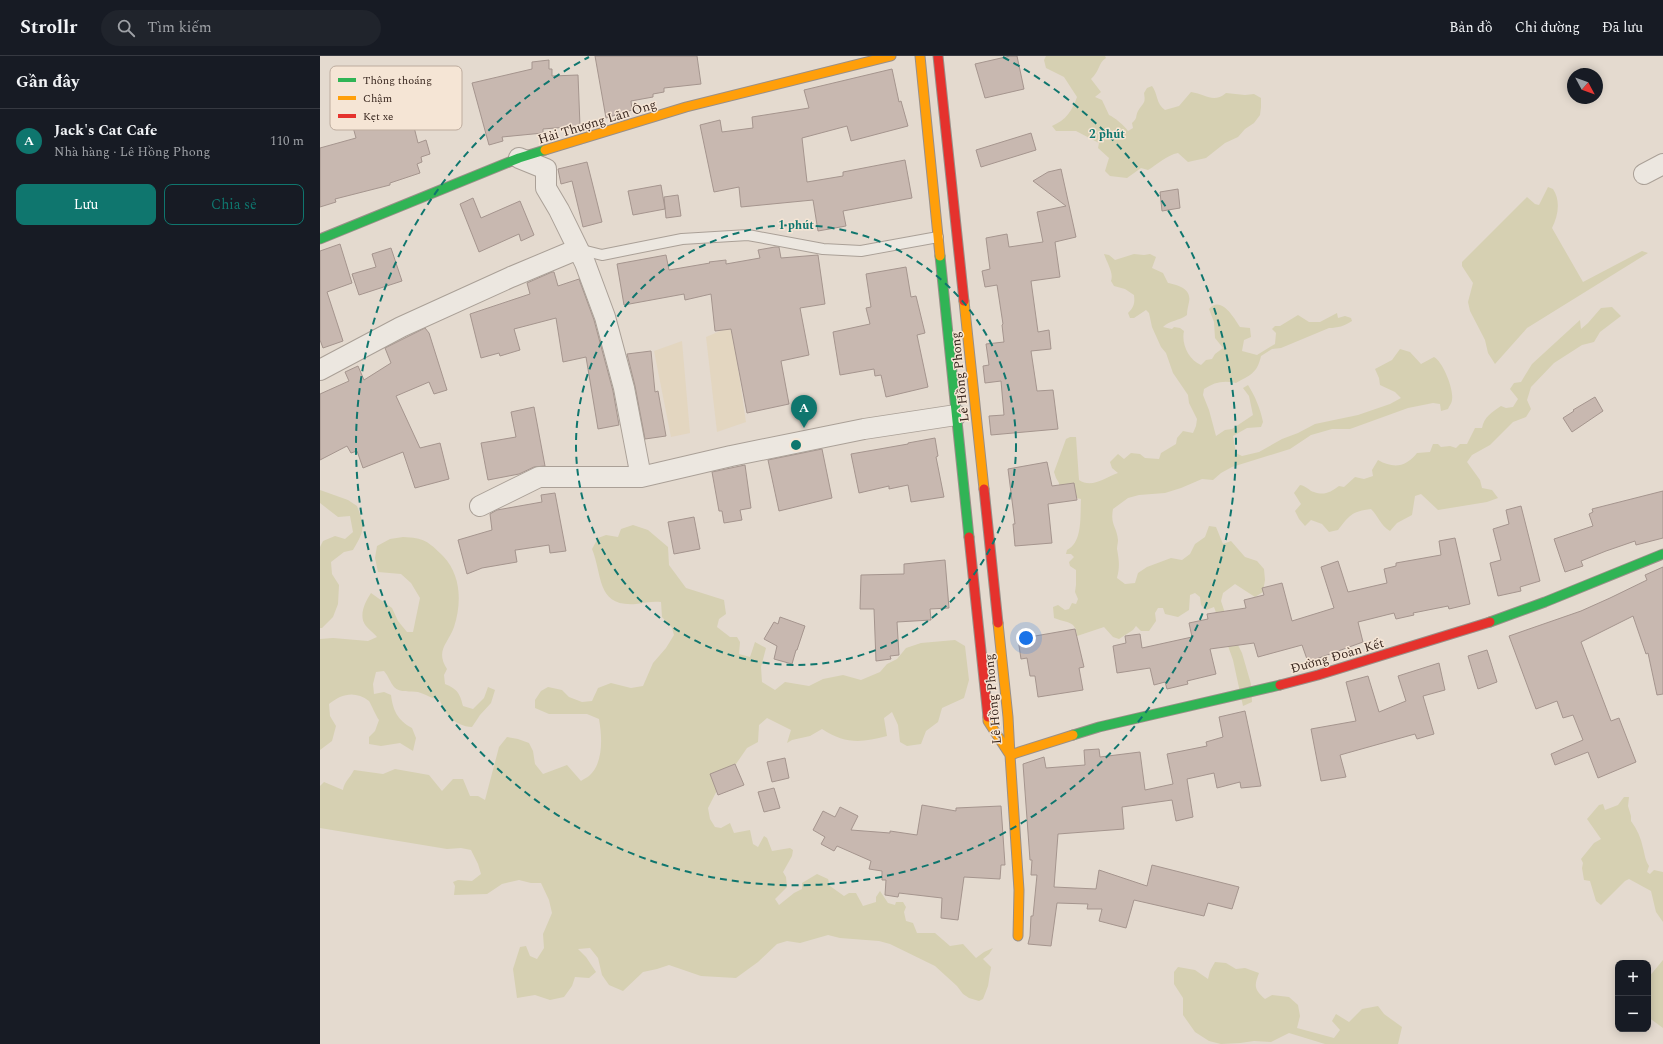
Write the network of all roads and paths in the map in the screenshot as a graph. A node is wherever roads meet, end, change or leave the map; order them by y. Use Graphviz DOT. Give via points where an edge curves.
graph roads {
  1 [pos="891,56"];
  2 [pos="920,56"];
  3 [pos="938,56"];
  4 [pos="519,158"];
  5 [pos="1663,164"];
  6 [pos="1644,174"];
  7 [pos="938,237"];
  8 [pos="320,239"];
  9 [pos="578,250"];
  10 [pos="320,370"];
  11 [pos="956,415"];
  12 [pos="641,478"];
  13 [pos="480,506"];
  14 [pos="1663,554"];
  15 [pos="1010,755"];
  16 [pos="1018,936"];
  1 -- 4 [label="street, Hải Thượng Lãn Ông" via="686,107"];
  2 -- 7 [label="street, Lê Hồng Phong"];
  3 -- 15 [label="street, Lê Hồng Phong"];
  4 -- 8 [label="street, Hải Thượng Lãn Ông"];
  4 -- 9 [label="street" via="546,169 546,188"];
  5 -- 6 [label="street"];
  7 -- 9 [label="lane" via="861,251 823,250 748,235 682,239 602,254"];
  7 -- 11 [label="street, Lê Hồng Phong"];
  9 -- 10 [label="street" via="511,277 402,327"];
  9 -- 12 [label="street" via="605,317 624,388"];
  11 -- 12 [label="street" via="864,429 731,456"];
  11 -- 15 [label="street, Lê Hồng Phong" via="988,721"];
  12 -- 13 [label="street" via="539,477"];
  14 -- 15 [label="street, Đường Đoàn Kết" via="1474,628 1318,675 1099,726"];
  15 -- 16 [label="street" via="1019,890"];
}
